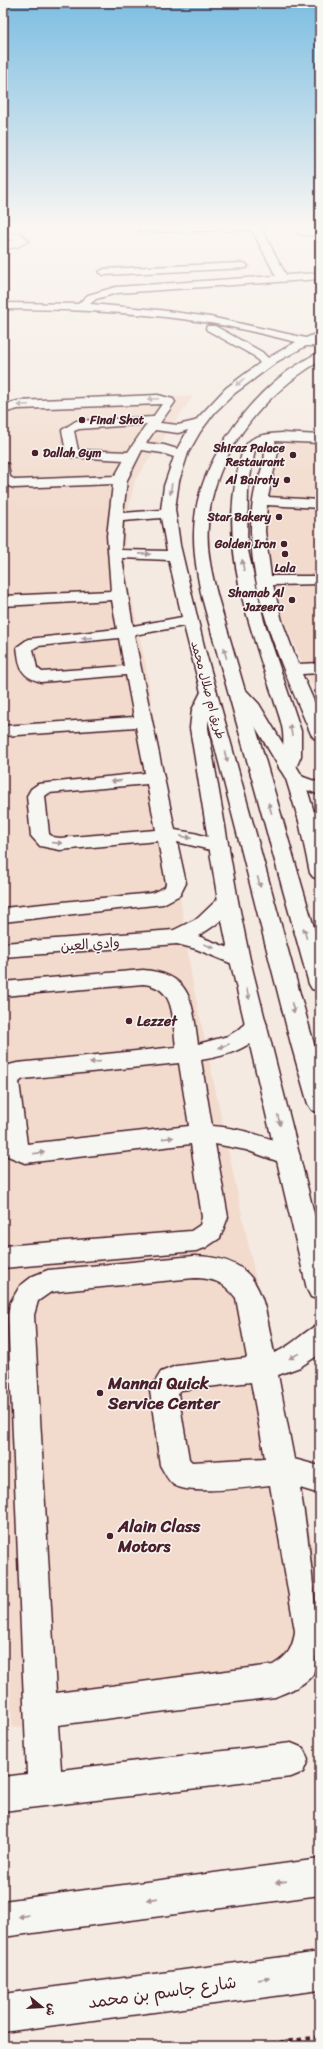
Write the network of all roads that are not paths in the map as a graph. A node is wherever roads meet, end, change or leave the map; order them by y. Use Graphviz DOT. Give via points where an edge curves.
graph roads {
  1 [pos="189,323"];
  2 [pos="223,323"];
  3 [pos="290,327"];
  4 [pos="210,328"];
  5 [pos="253,329"];
  6 [pos="320,334"];
  7 [pos="311,348"];
  8 [pos="267,362"];
  9 [pos="266,378"];
  10 [pos="250,396"];
  11 [pos="3,408"];
  12 [pos="254,411"];
  13 [pos="154,423"];
  14 [pos="200,424"];
  15 [pos="106,432"];
  16 [pos="268,438"];
  17 [pos="320,439"];
  18 [pos="135,451"];
  19 [pos="108,454"];
  20 [pos="181,455"];
  21 [pos="3,467"];
  22 [pos="119,484"];
  23 [pos="3,493"];
  24 [pos="260,501"];
  25 [pos="320,504"];
  26 [pos="168,513"];
  27 [pos="115,518"];
  28 [pos="114,554"];
  29 [pos="176,558"];
  30 [pos="320,580"];
  31 [pos="265,582"];
  32 [pos="118,589"];
  33 [pos="3,591"];
  34 [pos="3,601"];
  35 [pos="190,620"];
  36 [pos="126,633"];
  37 [pos="320,668"];
  38 [pos="292,669"];
  39 [pos="133,670"];
  40 [pos="236,690"];
  41 [pos="209,692"];
  42 [pos="144,722"];
  43 [pos="3,731"];
  44 [pos="320,734"];
  45 [pos="291,774"];
  46 [pos="155,778"];
  47 [pos="320,790"];
  48 [pos="314,818"];
  49 [pos="166,835"];
  50 [pos="219,846"];
  51 [pos="320,873"];
  52 [pos="228,901"];
  53 [pos="3,915"];
  54 [pos="177,937"];
  55 [pos="3,950"];
  56 [pos="240,960"];
  57 [pos="320,984"];
  58 [pos="3,989"];
  59 [pos="256,1025"];
  60 [pos="190,1054"];
  61 [pos="320,1104"];
  62 [pos="202,1134"];
  63 [pos="288,1156"];
  64 [pos="3,1257"];
  65 [pos="320,1289"];
  66 [pos="320,1336"];
  67 [pos="263,1367"];
  68 [pos="282,1470"];
  69 [pos="320,1480"];
  70 [pos="41,1711"];
  71 [pos="291,1760"];
  72 [pos="45,1789"];
  73 [pos="3,1794"];
  74 [pos="320,1877"];
  75 [pos="3,1919"];
  76 [pos="320,1971"];
  77 [pos="3,2013"];
  1 -- 4 [label="street"];
  2 -- 5 [label="street"];
  3 -- 5 [label="street"];
  4 -- 7 [label="street"];
  4 -- 8 [label="street" via="258,354"];
  5 -- 7 [label="street"];
  6 -- 7 [label="street, طريق ام صلال محمد"];
  7 -- 8 [label="street, طريق ام صلال محمد"];
  7 -- 9 [label="street" via="307,356"];
  7 -- 12 [label="street, طريق ام صلال محمد" via="295,371 275,386"];
  8 -- 14 [label="street, طريق ام صلال محمد, one-way" via="228,393"];
  10 -- 12 [label="street"];
  13 -- 11 [label="street, one-way" via="169,404 167,401 158,399 18,405"];
  40 -- 12 [label="street, طريق ام صلال محمد, one-way" via="204,573 201,525 209,483 217,463"];
  13 -- 14 [label="street" via="178,429"];
  13 -- 15 [label="street"];
  13 -- 18 [label="street"];
  14 -- 20 [label="street, طريق ام صلال محمد"];
  15 -- 19 [label="street"];
  15 -- 19 [label="street" via="76,426 68,430 73,453"];
  16 -- 17 [label="street" via="287,436"];
  16 -- 24 [label="street" via="272,452"];
  45 -- 16 [label="street, one-way" via="292,731 256,621 240,546 241,489 250,448 256,442"];
  18 -- 19 [label="street"];
  18 -- 20 [label="street" via="164,448"];
  18 -- 22 [label="street"];
  20 -- 26 [label="street, طريق ام صلال محمد, one-way" via="172,481"];
  21 -- 22 [label="street" via="4,479 14,484"];
  22 -- 23 [label="street"];
  22 -- 27 [label="street"];
  24 -- 25 [label="street"];
  24 -- 31 [label="street" via="260,557"];
  26 -- 27 [label="street"];
  26 -- 29 [label="street, طريق ام صلال محمد"];
  27 -- 28 [label="street"];
  28 -- 29 [label="street, one-way" via="154,554"];
  28 -- 32 [label="street"];
  29 -- 35 [label="street, طريق ام صلال محمد"];
  30 -- 31 [label="street"];
  31 -- 38 [label="street"];
  32 -- 33 [label="street"];
  32 -- 34 [label="street"];
  32 -- 36 [label="street"];
  35 -- 36 [label="street"];
  35 -- 41 [label="street, طريق ام صلال محمد"];
  36 -- 39 [label="street"];
  36 -- 39 [label="street, one-way" via="30,643 25,647 29,670 35,675 48,677"];
  37 -- 38 [label="street"];
  38 -- 44 [label="street"];
  39 -- 42 [label="street"];
  40 -- 45 [label="street" via="253,708"];
  57 -- 40 [label="street, طريق ام صلال محمد, one-way"];
  41 -- 50 [label="street" via="200,710 199,728"];
  41 -- 61 [label="street, طريق ام صلال محمد, one-way"];
  42 -- 43 [label="street"];
  42 -- 46 [label="street"];
  45 -- 47 [label="street"];
  45 -- 48 [label="street"];
  46 -- 49 [label="street"];
  46 -- 49 [label="street, one-way" via="44,788 36,796 38,832 42,839 60,844"];
  48 -- 51 [label="street"];
  49 -- 50 [label="street, one-way"];
  49 -- 53 [label="street" via="176,883 168,895 156,899"];
  50 -- 52 [label="street"];
  52 -- 54 [label="street, وادي العين" via="212,918"];
  52 -- 56 [label="street"];
  54 -- 55 [label="street, وادي العين"];
  54 -- 56 [label="street, وادي العين, one-way" via="210,946"];
  56 -- 59 [label="street, one-way"];
  58 -- 60 [label="street" via="143,977 163,981 171,985 180,998"];
  59 -- 60 [label="street, one-way" via="249,1034 236,1042"];
  59 -- 63 [label="street, one-way"];
  60 -- 62 [label="street"];
  60 -- 62 [label="street, one-way" via="17,1071 8,1082 15,1145 16,1150 25,1154"];
  62 -- 63 [label="street" via="224,1134 246,1139"];
  62 -- 64 [label="street" via="215,1216 211,1231 205,1236 186,1243"];
  63 -- 65 [label="street"];
  66 -- 67 [label="street, one-way" via="305,1350 286,1361"];
  67 -- 68 [label="street"];
  67 -- 68 [label="street" via="183,1377 171,1381 164,1390 175,1465 178,1471 190,1477"];
  67 -- 70 [label="street" via="250,1298 238,1280 217,1268 194,1267 48,1281 31,1290 25,1298 21,1315"];
  68 -- 69 [label="street"];
  68 -- 70 [label="street" via="311,1631 306,1658 298,1668 275,1681"];
  70 -- 72 [label="street"];
  71 -- 72 [label="street"];
  72 -- 73 [label="street"];
  74 -- 75 [label="street, one-way"];
  77 -- 76 [label="street, شارع جاسم بن محمد, one-way"];
}
